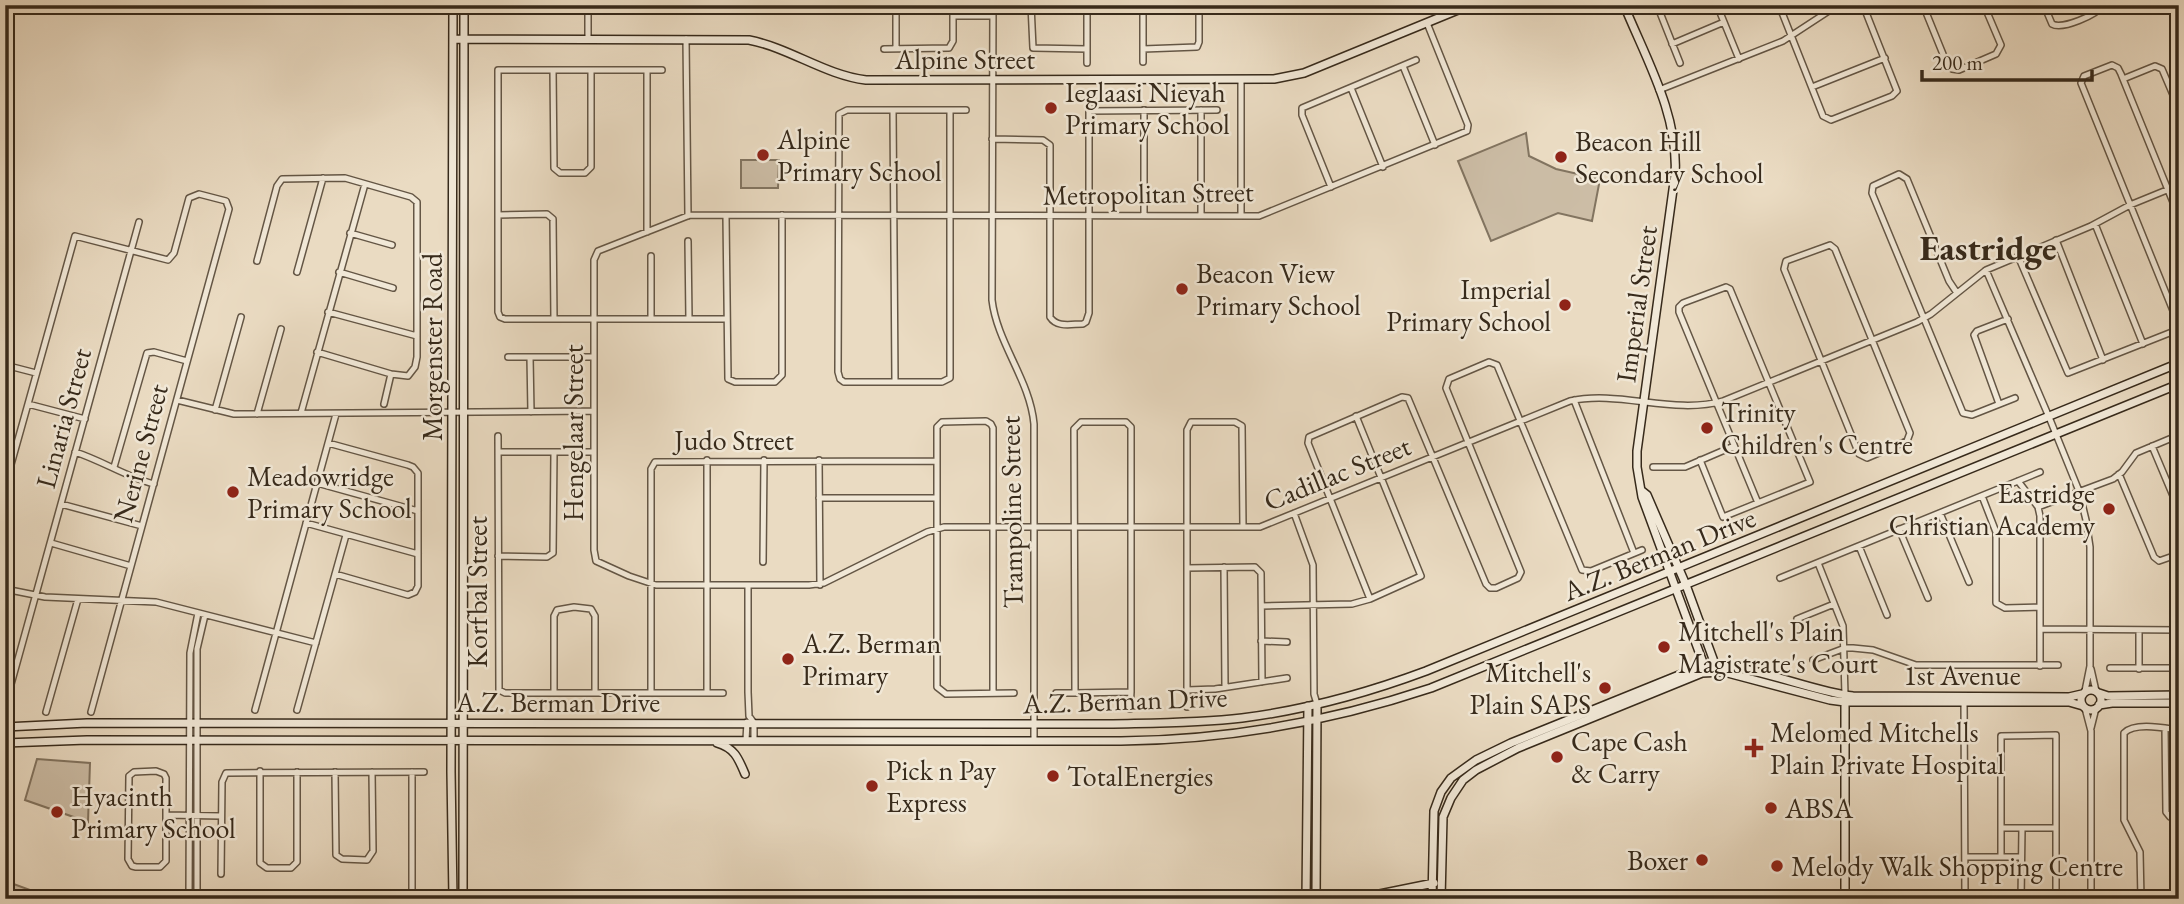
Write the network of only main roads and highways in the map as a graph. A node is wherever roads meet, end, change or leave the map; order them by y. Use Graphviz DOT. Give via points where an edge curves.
graph roads {
  1 [pos="453,5"];
  2 [pos="464,5"];
  3 [pos="1470,5"];
  4 [pos="1624,5"];
  5 [pos="453,39"];
  6 [pos="464,39"];
  7 [pos="2179,363"];
  8 [pos="2179,384"];
  9 [pos="1642,491"];
  10 [pos="1679,569"];
  11 [pos="1671,573"];
  12 [pos="1686,585"];
  13 [pos="1677,589"];
  14 [pos="1716,667"];
  15 [pos="1705,669"];
  16 [pos="2084,692"];
  17 [pos="2097,692"];
  18 [pos="2179,695"];
  19 [pos="1845,699"];
  20 [pos="1964,699"];
  21 [pos="2179,703"];
  22 [pos="1317,704"];
  23 [pos="1308,706"];
  24 [pos="2098,706"];
  25 [pos="2084,707"];
  26 [pos="1317,721"];
  27 [pos="452,723"];
  28 [pos="1307,723"];
  29 [pos="464,724"];
  30 [pos="5,727"];
  31 [pos="452,740"];
  32 [pos="464,740"];
  33 [pos="708,740"];
  34 [pos="5,743"];
  35 [pos="745,774"];
  36 [pos="1440,794"];
  37 [pos="1451,798"];
  38 [pos="1441,882"];
  39 [pos="1432,883"];
  40 [pos="1441,895"];
  41 [pos="1432,896"];
  42 [pos="453,899"];
  43 [pos="463,899"];
  44 [pos="1306,899"];
  45 [pos="1316,899"];
  46 [pos="1354,899"];
  47 [pos="1402,899"];
  48 [pos="1844,899"];
  1 -- 5 [label="main road, Morgenster Road"];
  2 -- 6 [label="main road, Morgenster Road"];
  3 -- 6 [label="main road, Alpine Street" via="1298,75 1273,79 859,79 755,41"];
  4 -- 9 [label="main road, Imperial Street" via="1673,131 1676,165 1637,461"];
  5 -- 6 [label="main road, Alpine Street"];
  5 -- 27 [label="main road, Morgenster Road"];
  6 -- 29 [label="main road, Morgenster Road"];
  7 -- 10 [label="main road, A.Z. Berman Drive"];
  8 -- 12 [label="main road, A.Z. Berman Drive"];
  9 -- 10 [label="main road, Imperial Street"];
  9 -- 11 [label="main road, Imperial Street"];
  10 -- 11 [label="main road, A.Z. Berman Drive"];
  10 -- 12 [label="main road, Imperial Street"];
  11 -- 13 [label="main road, Imperial Street"];
  11 -- 22 [label="main road, A.Z. Berman Drive" via="1426,671"];
  12 -- 13 [label="main road, A.Z. Berman Drive"];
  12 -- 14 [label="main road, Imperial Street"];
  13 -- 15 [label="main road, Imperial Street"];
  13 -- 26 [label="main road, A.Z. Berman Drive" via="1430,688"];
  14 -- 15 [label="main road, 1st Avenue"];
  14 -- 19 [label="main road, 1st Avenue" via="1730,665"];
  15 -- 36 [label="main road, 1st Avenue" via="1578,715 1485,756 1451,778"];
  15 -- 37 [label="main road, 1st Avenue" via="1507,753 1470,774"];
  16 -- 17 [label="main road, 1st Avenue"];
  16 -- 20 [label="main road, 1st Avenue" via="2069,697"];
  16 -- 25 [label="main road" via="2080,701"];
  17 -- 18 [label="main road, 1st Avenue"];
  17 -- 24 [label="main road"];
  19 -- 20 [label="main road, 1st Avenue"];
  19 -- 48 [label="main road"];
  20 -- 25 [label="main road, 1st Avenue" via="2069,702"];
  21 -- 24 [label="main road, 1st Avenue"];
  22 -- 23 [label="main road, A.Z. Berman Drive"];
  22 -- 26 [label="main road"];
  23 -- 28 [label="main road"];
  23 -- 29 [label="main road, A.Z. Berman Drive" via="1244,718 1181,722"];
  24 -- 25 [label="main road, 1st Avenue"];
  26 -- 28 [label="main road, A.Z. Berman Drive"];
  26 -- 45 [label="main road"];
  27 -- 29 [label="main road, A.Z. Berman Drive"];
  27 -- 30 [label="main road, A.Z. Berman Drive" via="55,723"];
  27 -- 31 [label="main road, Morgenster Road"];
  28 -- 33 [label="main road, A.Z. Berman Drive" via="1185,739"];
  28 -- 44 [label="main road"];
  29 -- 32 [label="main road, Morgenster Road"];
  31 -- 32 [label="main road, A.Z. Berman Drive"];
  31 -- 34 [label="main road, A.Z. Berman Drive"];
  31 -- 42 [label="main road, Morgenster Road"];
  32 -- 33 [label="main road, A.Z. Berman Drive"];
  32 -- 43 [label="main road, Morgenster Road"];
  33 -- 35 [label="main road" via="733,750"];
  36 -- 37 [label="main road"];
  36 -- 39 [label="main road" via="1434,811"];
  37 -- 38 [label="main road, 1st Avenue" via="1443,817"];
  38 -- 39 [label="main road"];
  38 -- 40 [label="main road, 1st Avenue"];
  39 -- 41 [label="main road"];
  39 -- 46 [label="main road"];
  40 -- 41 [label="main road"];
  41 -- 47 [label="main road"];
}
